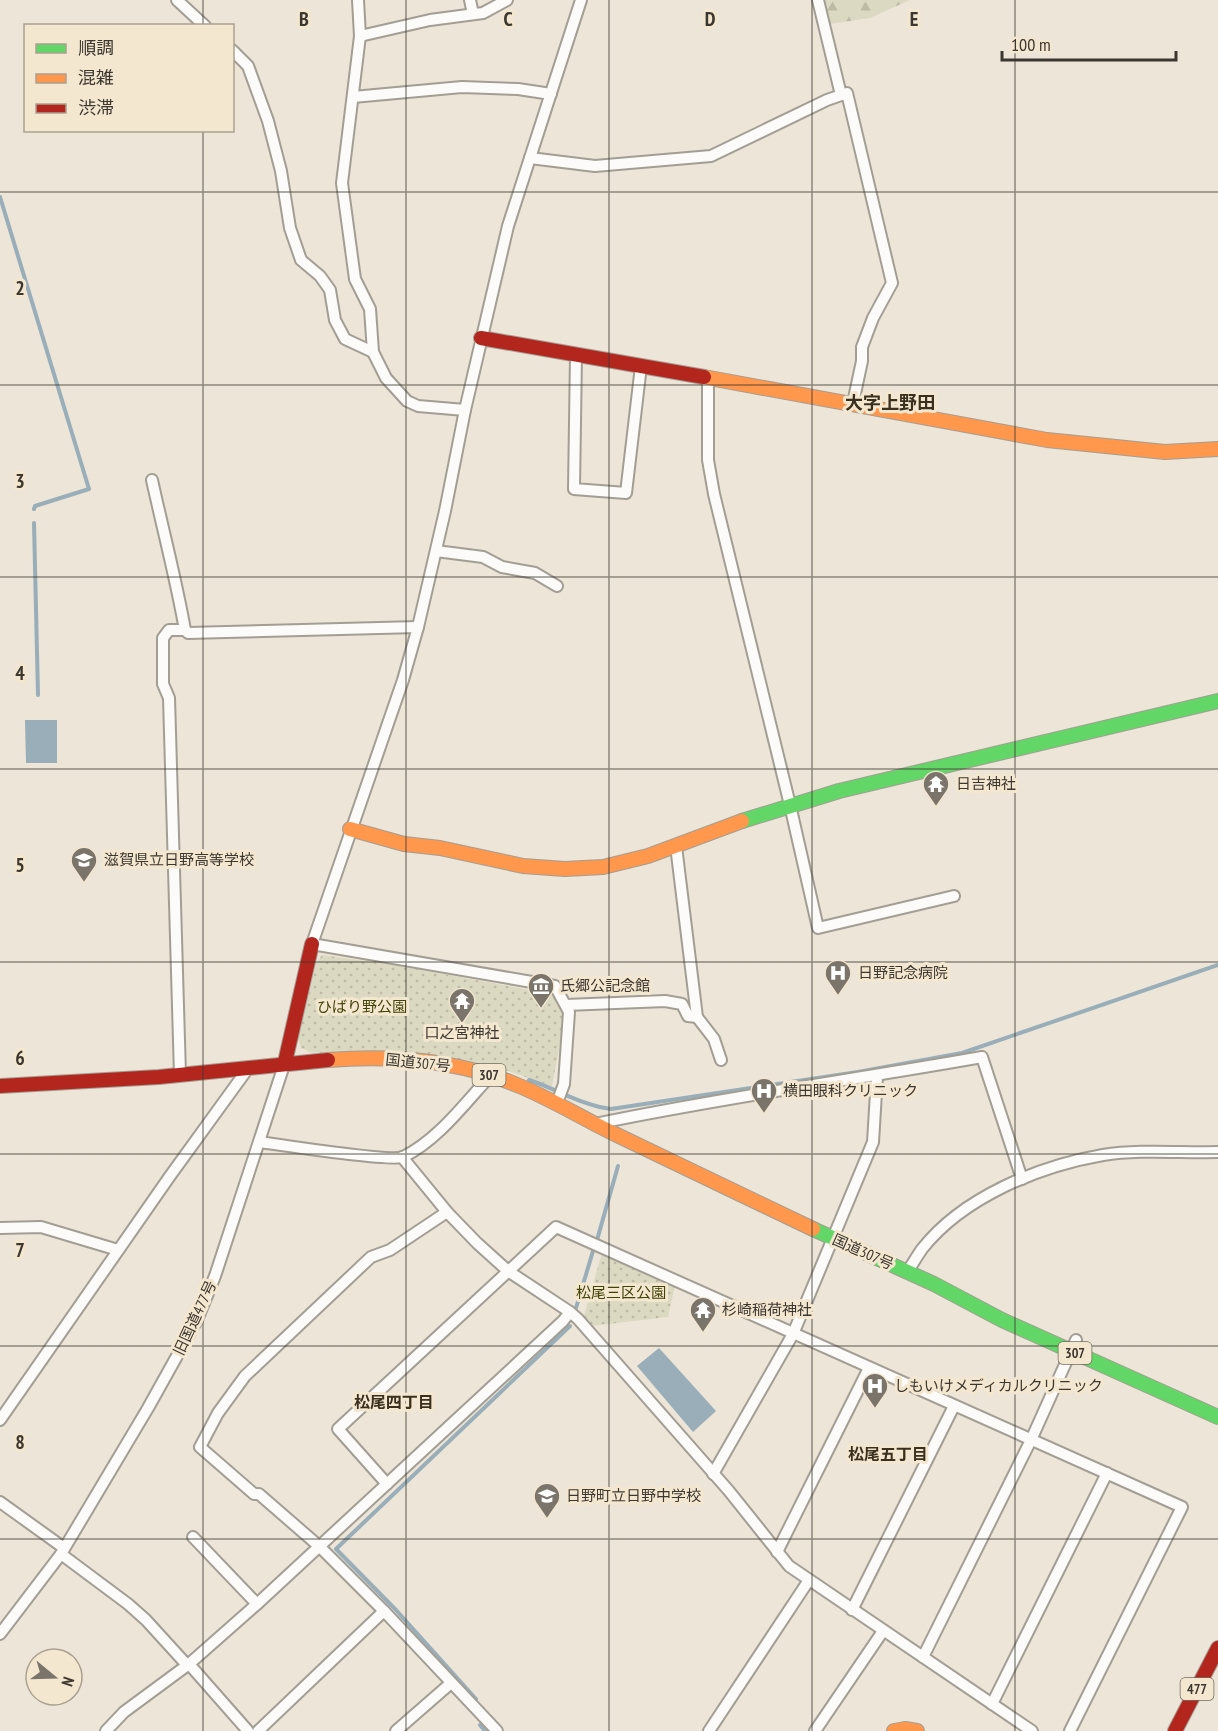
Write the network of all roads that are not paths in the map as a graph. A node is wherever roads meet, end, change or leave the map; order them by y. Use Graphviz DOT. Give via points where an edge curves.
graph roads {
  1 [pos="177,0"];
  2 [pos="358,0"];
  3 [pos="470,0"];
  4 [pos="507,0"];
  5 [pos="581,0"];
  6 [pos="818,0"];
  7 [pos="473,14"];
  8 [pos="204,24"];
  9 [pos="360,36"];
  10 [pos="234,52"];
  11 [pos="551,94"];
  12 [pos="841,95"];
  13 [pos="353,98"];
  14 [pos="530,158"];
  15 [pos="481,338"];
  16 [pos="373,352"];
  17 [pos="576,355"];
  18 [pos="641,366"];
  19 [pos="708,377"];
  20 [pos="854,403"];
  21 [pos="465,410"];
  22 [pos="1218,449"];
  23 [pos="153,480"];
  24 [pos="436,551"];
  25 [pos="557,586"];
  26 [pos="418,627"];
  27 [pos="185,630"];
  28 [pos="1218,701"];
  29 [pos="790,805"];
  30 [pos="350,829"];
  31 [pos="676,846"];
  32 [pos="954,896"];
  33 [pos="312,944"];
  34 [pos="566,1005"];
  35 [pos="697,1017"];
  36 [pos="721,1060"];
  37 [pos="285,1062"];
  38 [pos="249,1067"];
  39 [pos="180,1075"];
  40 [pos="491,1075"];
  41 [pos="877,1076"];
  42 [pos="0,1086"];
  43 [pos="558,1099"];
  44 [pos="593,1124"];
  45 [pos="260,1142"];
  46 [pos="1218,1152"];
  47 [pos="402,1157"];
  48 [pos="1022,1179"];
  49 [pos="447,1212"];
  50 [pos="0,1228"];
  51 [pos="833,1239"];
  52 [pos="118,1250"];
  53 [pos="508,1271"];
  54 [pos="907,1272"];
  55 [pos="570,1312"];
  56 [pos="793,1334"];
  57 [pos="1074,1346"];
  58 [pos="869,1368"];
  59 [pos="1218,1403"];
  60 [pos="954,1406"];
  61 [pos="1218,1417"];
  62 [pos="0,1420"];
  63 [pos="1031,1440"];
  64 [pos="1107,1473"];
  65 [pos="713,1474"];
  66 [pos="387,1484"];
  67 [pos="0,1502"];
  68 [pos="193,1537"];
  69 [pos="320,1547"];
  70 [pos="62,1551"];
  71 [pos="777,1552"];
  72 [pos="809,1580"];
  73 [pos="257,1604"];
  74 [pos="852,1610"];
  75 [pos="384,1611"];
  76 [pos="883,1631"];
  77 [pos="0,1634"];
  78 [pos="1218,1648"];
  79 [pos="922,1657"];
  80 [pos="188,1664"];
  81 [pos="452,1683"];
  82 [pos="992,1704"];
  83 [pos="106,1731"];
  84 [pos="248,1731"];
  85 [pos="258,1731"];
  86 [pos="396,1731"];
  87 [pos="497,1731"];
  88 [pos="709,1731"];
  89 [pos="815,1731"];
  90 [pos="894,1731"];
  91 [pos="917,1731"];
  92 [pos="1032,1731"];
  93 [pos="1070,1731"];
  94 [pos="1175,1731"];
  1 -- 8 [label="street"];
  2 -- 9 [label="street"];
  3 -- 7 [label="street"];
  4 -- 7 [label="street"];
  5 -- 11 [label="street"];
  6 -- 12 [label="street"];
  7 -- 9 [label="street"];
  9 -- 13 [label="street"];
  10 -- 16 [label="street" via="248,66 268,121 290,228 301,260 330,290 335,320 345,339"];
  11 -- 13 [label="street" via="462,87"];
  11 -- 14 [label="street"];
  12 -- 14 [label="street" via="711,156 595,166"];
  12 -- 20 [label="street" via="847,93 892,283 862,347"];
  13 -- 16 [label="street" via="342,183 355,279 370,309"];
  14 -- 15 [label="street" via="508,226"];
  15 -- 17 [label="main road"];
  15 -- 21 [label="street"];
  16 -- 21 [label="street" via="386,378 407,401 418,406"];
  17 -- 18 [label="main road"];
  17 -- 18 [label="street" via="574,489 626,493"];
  18 -- 19 [label="main road"];
  19 -- 20 [label="main road"];
  19 -- 29 [label="street" via="708,460 714,494"];
  20 -- 22 [label="main road" via="1076,444 1165,452"];
  21 -- 24 [label="street"];
  23 -- 27 [label="street"];
  24 -- 25 [label="street" via="483,557 502,567 535,573"];
  24 -- 26 [label="street"];
  26 -- 27 [label="street" via="188,633"];
  26 -- 30 [label="street"];
  27 -- 39 [label="street" via="168,630 163,638 163,684 169,698"];
  28 -- 29 [label="main road"];
  29 -- 31 [label="main road"];
  29 -- 32 [label="street" via="818,928"];
  30 -- 31 [label="main road" via="404,844 539,868 603,867"];
  30 -- 33 [label="street"];
  31 -- 35 [label="street"];
  33 -- 34 [label="street" via="555,986"];
  33 -- 37 [label="main road"];
  34 -- 35 [label="street" via="665,1001 682,1004 688,1016"];
  34 -- 43 [label="street" via="564,1084"];
  35 -- 36 [label="street" via="714,1039"];
  37 -- 38 [label="main road, 国道307号 / 307"];
  37 -- 40 [label="main road, 国道307号 / 307" via="421,1061"];
  37 -- 45 [label="street, 旧国道477号"];
  38 -- 39 [label="main road, 国道307号 / 307"];
  38 -- 52 [label="street"];
  39 -- 42 [label="main road, 国道307号 / 307"];
  40 -- 43 [label="main road, 国道307号 / 307"];
  40 -- 47 [label="street" via="435,1135"];
  41 -- 44 [label="street"];
  41 -- 48 [label="street" via="982,1057"];
  41 -- 51 [label="street" via="873,1142"];
  43 -- 44 [label="main road, 国道307号 / 307"];
  44 -- 51 [label="main road, 国道307号 / 307"];
  45 -- 47 [label="street"];
  45 -- 70 [label="street, 旧国道477号" via="216,1276 197,1320"];
  46 -- 48 [label="street" via="1103,1155"];
  47 -- 49 [label="street"];
  48 -- 54 [label="street" via="966,1208 923,1248"];
  49 -- 53 [label="street"];
  49 -- 69 [label="street" via="390,1250 371,1257 257,1365 230,1395 200,1447"];
  50 -- 52 [label="street" via="41,1227"];
  51 -- 54 [label="main road, 国道307号 / 307"];
  51 -- 56 [label="street"];
  52 -- 62 [label="street"];
  53 -- 55 [label="street"];
  53 -- 56 [label="street" via="556,1227"];
  53 -- 66 [label="street" via="338,1429"];
  54 -- 57 [label="main road, 国道307号 / 307" via="987,1301"];
  55 -- 65 [label="street"];
  55 -- 66 [label="street"];
  56 -- 58 [label="street"];
  56 -- 65 [label="street"];
  57 -- 59 [label="main road, 国道307号 / 307"];
  57 -- 61 [label="main road, 国道307号 / 307"];
  57 -- 63 [label="street"];
  58 -- 60 [label="street"];
  58 -- 71 [label="street"];
  60 -- 63 [label="street"];
  60 -- 74 [label="street"];
  63 -- 64 [label="street"];
  63 -- 79 [label="street"];
  64 -- 82 [label="street"];
  64 -- 93 [label="street" via="1182,1507"];
  65 -- 71 [label="street"];
  66 -- 69 [label="street"];
  67 -- 70 [label="street"];
  68 -- 73 [label="street"];
  69 -- 73 [label="street"];
  69 -- 75 [label="street"];
  70 -- 77 [label="street, 旧国道477号"];
  70 -- 80 [label="street" via="146,1620"];
  71 -- 72 [label="street"];
  72 -- 74 [label="street"];
  72 -- 88 [label="street"];
  73 -- 80 [label="street"];
  74 -- 76 [label="street"];
  75 -- 81 [label="street"];
  75 -- 85 [label="street"];
  76 -- 79 [label="street"];
  76 -- 89 [label="street"];
  78 -- 94 [label="main road, 477"];
  79 -- 82 [label="street"];
  80 -- 83 [label="street" via="124,1712"];
  80 -- 84 [label="street"];
  81 -- 86 [label="street"];
  81 -- 87 [label="street"];
  82 -- 92 [label="street"];
  90 -- 91 [label="main road"];
}
